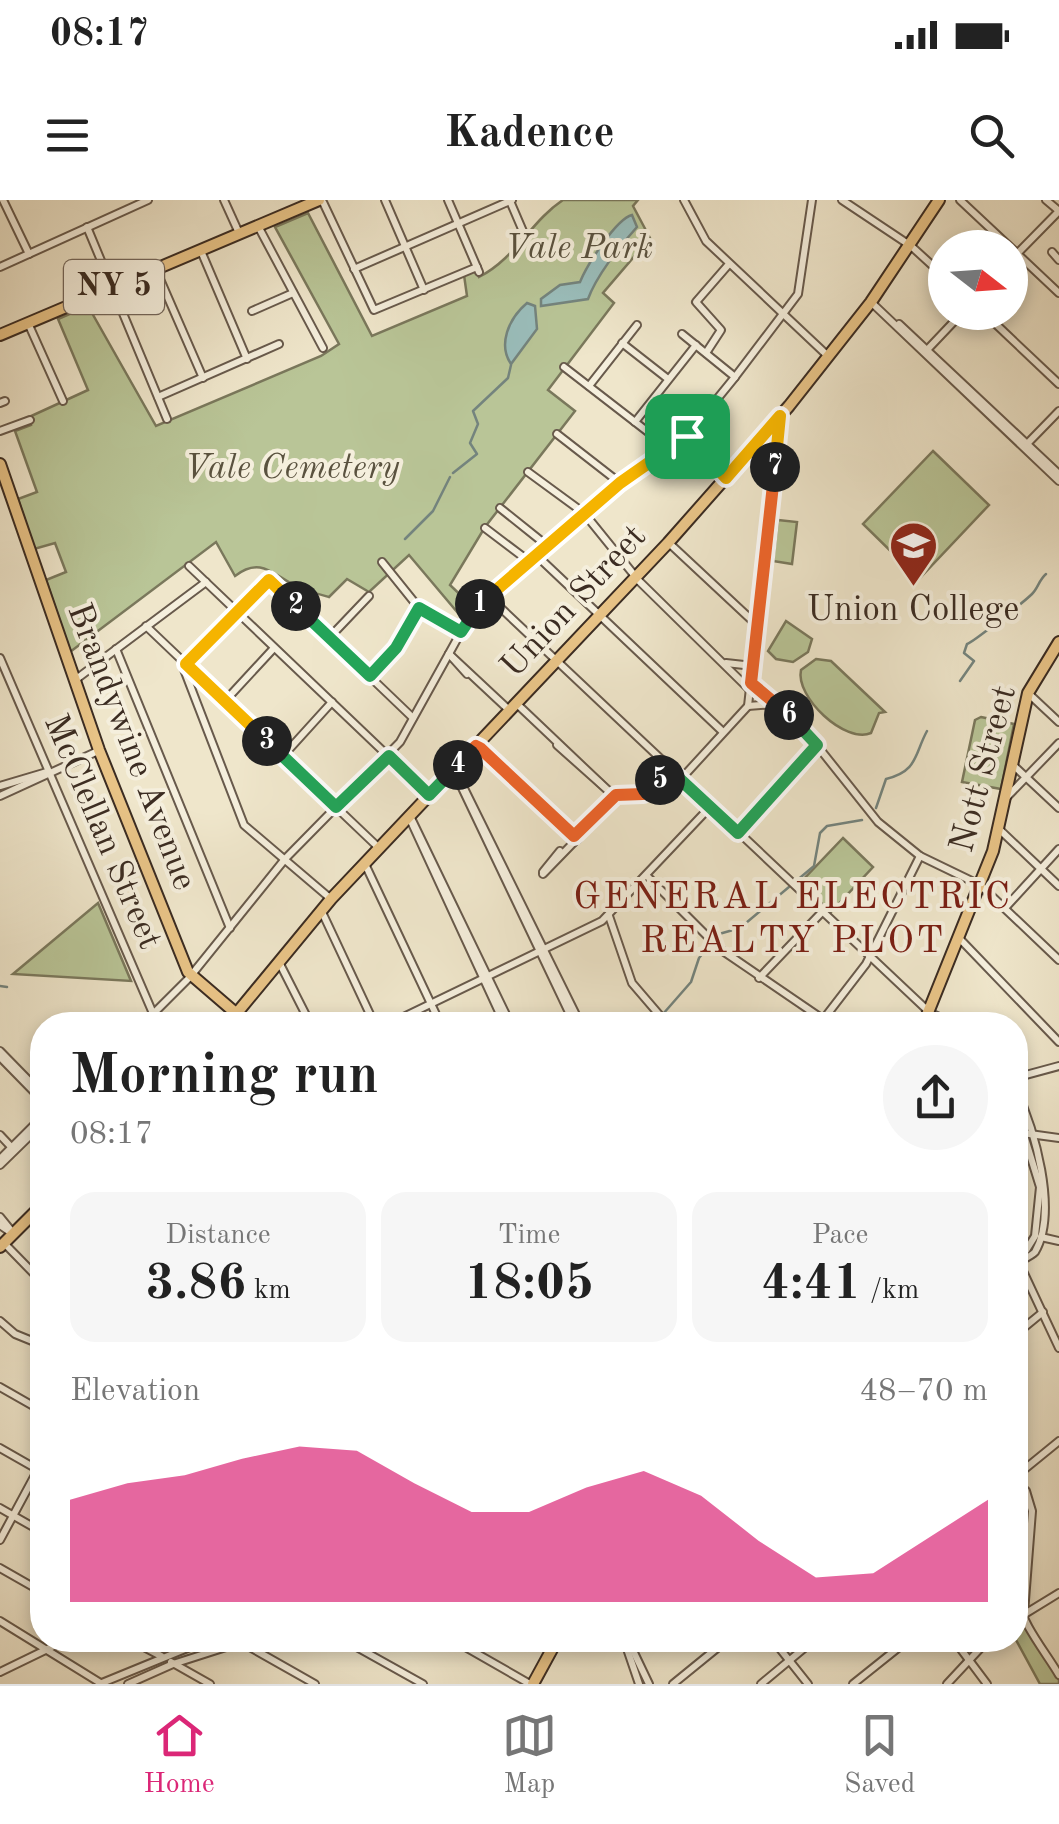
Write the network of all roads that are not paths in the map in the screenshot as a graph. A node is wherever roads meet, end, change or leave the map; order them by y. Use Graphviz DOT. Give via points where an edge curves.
graph roads {
  1 [pos="2,200"];
  2 [pos="125,200"];
  3 [pos="148,200"];
  4 [pos="224,200"];
  5 [pos="321,200"];
  6 [pos="385,200"];
  7 [pos="448,200"];
  8 [pos="511,200"];
  9 [pos="684,200"];
  10 [pos="812,200"];
  11 [pos="842,200"];
  12 [pos="939,200"];
  13 [pos="960,200"];
  14 [pos="1046,200"];
  15 [pos="302,203"];
  16 [pos="129,209"];
  17 [pos="1059,211"];
  18 [pos="458,224"];
  19 [pos="258,226"];
  20 [pos="87,227"];
  21 [pos="992,230"];
  22 [pos="240,234"];
  23 [pos="525,236"];
  24 [pos="1028,243"];
  25 [pos="405,246"];
  26 [pos="911,246"];
  27 [pos="200,250"];
  28 [pos="1052,252"];
  29 [pos="30,254"];
  30 [pos="1059,260"];
  31 [pos="928,262"];
  32 [pos="729,264"];
  33 [pos="1028,264"];
  34 [pos="0,267"];
  35 [pos="354,268"];
  36 [pos="156,270"];
  37 [pos="113,288"];
  38 [pos="424,290"];
  39 [pos="1059,292"];
  40 [pos="293,293"];
  41 [pos="872,302"];
  42 [pos="252,311"];
  43 [pos="784,315"];
  44 [pos="28,323"];
  45 [pos="637,324"];
  46 [pos="946,330"];
  47 [pos="1002,330"];
  48 [pos="682,334"];
  49 [pos="0,335"];
  50 [pos="622,343"];
  51 [pos="279,344"];
  52 [pos="696,345"];
  53 [pos="323,348"];
  54 [pos="926,351"];
  55 [pos="706,353"];
  56 [pos="830,358"];
  57 [pos="247,359"];
  58 [pos="564,367"];
  59 [pos="1059,370"];
  60 [pos="735,377"];
  61 [pos="1052,377"];
  62 [pos="203,378"];
  63 [pos="668,380"];
  64 [pos="1059,384"];
  65 [pos="589,386"];
  66 [pos="158,396"];
  67 [pos="63,401"];
  68 [pos="1059,410"];
  69 [pos="780,416"];
  70 [pos="167,419"];
  71 [pos="30,420"];
  72 [pos="635,422"];
  73 [pos="0,432"];
  74 [pos="558,434"];
  75 [pos="687,436"];
  76 [pos="1026,446"];
  77 [pos="670,448"];
  78 [pos="0,464"];
  79 [pos="528,472"];
  80 [pos="1059,477"];
  81 [pos="726,478"];
  82 [pos="620,483"];
  83 [pos="4,490"];
  84 [pos="500,508"];
  85 [pos="584,513"];
  86 [pos="485,528"];
  87 [pos="668,543"];
  88 [pos="546,544"];
  89 [pos="534,553"];
  90 [pos="526,560"];
  91 [pos="382,562"];
  92 [pos="190,566"];
  93 [pos="636,576"];
  94 [pos="206,582"];
  95 [pos="369,596"];
  96 [pos="487,596"];
  97 [pos="419,608"];
  98 [pos="238,613"];
  99 [pos="599,615"];
  100 [pos="146,626"];
  101 [pos="758,626"];
  102 [pos="461,632"];
  103 [pos="330,638"];
  104 [pos="1059,642"];
  105 [pos="274,648"];
  106 [pos="116,649"];
  107 [pos="449,654"];
  108 [pos="0,658"];
  109 [pos="557,661"];
  110 [pos="725,662"];
  111 [pos="186,664"];
  112 [pos="753,666"];
  113 [pos="370,676"];
  114 [pos="74,680"];
  115 [pos="751,686"];
  116 [pos="1028,693"];
  117 [pos="225,701"];
  118 [pos="332,702"];
  119 [pos="774,704"];
  120 [pos="748,706"];
  121 [pos="512,707"];
  122 [pos="414,718"];
  123 [pos="1059,722"];
  124 [pos="723,732"];
  125 [pos="1059,743"];
  126 [pos="817,745"];
  127 [pos="476,746"];
  128 [pos="100,750"];
  129 [pos="283,756"];
  130 [pos="389,756"];
  131 [pos="1012,764"];
  132 [pos="454,770"];
  133 [pos="670,770"];
  134 [pos="48,772"];
  135 [pos="1026,777"];
  136 [pos="681,780"];
  137 [pos="0,786"];
  138 [pos="429,795"];
  139 [pos="0,796"];
  140 [pos="613,797"];
  141 [pos="1005,799"];
  142 [pos="336,807"];
  143 [pos="710,808"];
  144 [pos="1059,808"];
  145 [pos="409,816"];
  146 [pos="998,828"];
  147 [pos="738,833"];
  148 [pos="574,839"];
  149 [pos="380,848"];
  150 [pos="1059,850"];
  151 [pos="920,856"];
  152 [pos="285,859"];
  153 [pos="365,863"];
  154 [pos="1041,869"];
  155 [pos="648,877"];
  156 [pos="980,885"];
  157 [pos="1059,886"];
  158 [pos="331,899"];
  159 [pos="1004,908"];
  160 [pos="321,911"];
  161 [pos="823,911"];
  162 [pos="609,916"];
  163 [pos="230,928"];
  164 [pos="958,938"];
  165 [pos="543,951"];
  166 [pos="871,956"];
  167 [pos="1058,959"];
  168 [pos="280,964"];
  169 [pos="191,975"];
  170 [pos="486,978"];
  171 [pos="759,978"];
  172 [pos="432,1005"];
  173 [pos="152,1012"];
  174 [pos="155,1012"];
  175 [pos="234,1012"];
  176 [pos="240,1012"];
  177 [pos="304,1012"];
  178 [pos="369,1012"];
  179 [pos="416,1012"];
  180 [pos="435,1012"];
  181 [pos="502,1012"];
  182 [pos="572,1012"];
  183 [pos="657,1012"];
  184 [pos="807,1012"];
  185 [pos="830,1012"];
  186 [pos="932,1012"];
  187 [pos="1059,1042"];
  188 [pos="0,1054"];
  189 [pos="1059,1066"];
  190 [pos="1028,1074"];
  191 [pos="30,1085"];
  192 [pos="1028,1116"];
  193 [pos="1028,1131"];
  194 [pos="1035,1132"];
  195 [pos="30,1133"];
  196 [pos="0,1138"];
  197 [pos="1059,1138"];
  198 [pos="1028,1142"];
  199 [pos="13,1149"];
  200 [pos="0,1162"];
  201 [pos="30,1217"];
  202 [pos="0,1221"];
  203 [pos="13,1234"];
  204 [pos="1038,1237"];
  205 [pos="1059,1242"];
  206 [pos="2,1245"];
  207 [pos="1028,1255"];
  208 [pos="30,1271"];
  209 [pos="1028,1283"];
  210 [pos="1043,1312"];
  211 [pos="1059,1318"];
  212 [pos="0,1321"];
  213 [pos="1049,1322"];
  214 [pos="1028,1324"];
  215 [pos="30,1340"];
  216 [pos="1059,1348"];
  217 [pos="0,1388"];
  218 [pos="30,1404"];
  219 [pos="1059,1441"];
  220 [pos="0,1448"];
  221 [pos="30,1463"];
  222 [pos="1028,1468"];
  223 [pos="30,1488"];
  224 [pos="1028,1498"];
  225 [pos="0,1508"];
  226 [pos="14,1516"];
  227 [pos="30,1525"];
  228 [pos="0,1540"];
  229 [pos="0,1568"];
  230 [pos="30,1585"];
  231 [pos="1059,1593"];
  232 [pos="1028,1606"];
  233 [pos="1028,1612"];
  234 [pos="0,1621"];
  235 [pos="1028,1621"];
  236 [pos="30,1641"];
  237 [pos="42,1652"];
  238 [pos="46,1652"];
  239 [pos="154,1652"];
  240 [pos="173,1652"];
  241 [pos="213,1652"];
  242 [pos="262,1652"];
  243 [pos="366,1652"];
  244 [pos="475,1652"];
  245 [pos="551,1652"];
  246 [pos="631,1652"];
  247 [pos="634,1652"];
  248 [pos="712,1652"];
  249 [pos="783,1652"];
  250 [pos="800,1652"];
  251 [pos="893,1652"];
  252 [pos="963,1652"];
  253 [pos="976,1652"];
  254 [pos="162,1656"];
  255 [pos="969,1659"];
  256 [pos="790,1660"];
  257 [pos="173,1664"];
  258 [pos="0,1672"];
  259 [pos="1059,1675"];
  260 [pos="808,1683"];
  261 [pos="101,1684"];
  262 [pos="128,1684"];
  263 [pos="210,1684"];
  264 [pos="315,1684"];
  265 [pos="423,1684"];
  266 [pos="532,1684"];
  267 [pos="639,1684"];
  268 [pos="649,1684"];
  269 [pos="673,1684"];
  270 [pos="761,1684"];
  271 [pos="853,1684"];
  272 [pos="947,1684"];
  273 [pos="987,1684"];
  1 -- 29 [label="street"];
  2 -- 16 [label="street"];
  3 -- 16 [label="street"];
  4 -- 22 [label="street"];
  5 -- 15 [label="main road, NY 5"];
  5 -- 35 [label="street"];
  6 -- 25 [label="street"];
  7 -- 18 [label="street"];
  8 -- 18 [label="street"];
  8 -- 23 [label="street"];
  9 -- 32 [label="street" via="701,235"];
  10 -- 43 [label="street" via="804,274"];
  11 -- 26 [label="street"];
  12 -- 26 [label="main road, Union Street"];
  13 -- 21 [label="street"];
  14 -- 17 [label="street"];
  15 -- 19 [label="main road, NY 5"];
  16 -- 20 [label="street"];
  17 -- 24 [label="street"];
  18 -- 25 [label="street"];
  18 -- 38 [label="street" via="478,270"];
  19 -- 22 [label="main road, NY 5"];
  19 -- 40 [label="street"];
  20 -- 29 [label="street"];
  20 -- 37 [label="street"];
  22 -- 27 [label="main road, NY 5"];
  25 -- 35 [label="street"];
  25 -- 38 [label="street"];
  26 -- 31 [label="street"];
  26 -- 41 [label="main road, Union Street"];
  27 -- 36 [label="main road, NY 5"];
  27 -- 57 [label="street"];
  28 -- 30 [label="street"];
  29 -- 34 [label="street"];
  32 -- 43 [label="street"];
  32 -- 55 [label="street" via="696,304 722,330"];
  33 -- 39 [label="street"];
  35 -- 38 [label="street" via="374,310"];
  36 -- 37 [label="main road, NY 5"];
  36 -- 62 [label="street"];
  37 -- 44 [label="main road, NY 5"];
  37 -- 66 [label="street"];
  40 -- 42 [label="street"];
  40 -- 53 [label="street"];
  41 -- 54 [label="street"];
  41 -- 56 [label="main road, Union Street"];
  43 -- 56 [label="street"];
  43 -- 60 [label="street"];
  44 -- 49 [label="main road, NY 5"];
  44 -- 67 [label="street"];
  45 -- 50 [label="street"];
  46 -- 54 [label="street"];
  47 -- 61 [label="street"];
  48 -- 52 [label="street"];
  50 -- 63 [label="street"];
  50 -- 65 [label="street"];
  51 -- 57 [label="street"];
  52 -- 55 [label="street"];
  52 -- 63 [label="street"];
  54 -- 76 [label="street"];
  55 -- 60 [label="street"];
  56 -- 69 [label="main road, Union Street"];
  57 -- 62 [label="street"];
  58 -- 65 [label="street"];
  59 -- 61 [label="street"];
  60 -- 75 [label="street"];
  61 -- 64 [label="street"];
  62 -- 66 [label="street"];
  63 -- 72 [label="street"];
  65 -- 72 [label="street"];
  66 -- 70 [label="street"];
  68 -- 76 [label="street"];
  69 -- 81 [label="main road, Union Street"];
  69 -- 101 [label="street"];
  71 -- 73 [label="street"];
  72 -- 77 [label="street"];
  74 -- 82 [label="street"];
  75 -- 77 [label="street"];
  75 -- 81 [label="street"];
  76 -- 80 [label="street"];
  77 -- 82 [label="street"];
  78 -- 83 [label="main road, Brandywine Avenue"];
  79 -- 85 [label="street"];
  81 -- 87 [label="main road, Union Street"];
  82 -- 85 [label="street"];
  83 -- 114 [label="main road, Brandywine Avenue"];
  84 -- 88 [label="street"];
  85 -- 88 [label="street"];
  85 -- 93 [label="street"];
  86 -- 90 [label="street"];
  87 -- 93 [label="main road, Union Street"];
  87 -- 101 [label="street"];
  88 -- 89 [label="street"];
  89 -- 90 [label="street"];
  89 -- 99 [label="street"];
  90 -- 96 [label="street"];
  91 -- 97 [label="street"];
  92 -- 94 [label="street"];
  93 -- 99 [label="main road, Union Street"];
  93 -- 110 [label="street"];
  94 -- 98 [label="street"];
  94 -- 100 [label="street"];
  95 -- 103 [label="street"];
  96 -- 102 [label="street"];
  96 -- 109 [label="street"];
  97 -- 102 [label="street"];
  97 -- 113 [label="street"];
  98 -- 103 [label="street" via="269,580"];
  98 -- 105 [label="street"];
  98 -- 111 [label="street"];
  99 -- 109 [label="main road, Union Street"];
  99 -- 124 [label="street"];
  100 -- 106 [label="street"];
  100 -- 111 [label="street"];
  101 -- 112 [label="street"];
  102 -- 107 [label="street"];
  103 -- 113 [label="street"];
  104 -- 116 [label="main road, Nott Street"];
  105 -- 117 [label="street"];
  105 -- 118 [label="street"];
  106 -- 114 [label="street"];
  106 -- 163 [label="street"];
  107 -- 121 [label="street"];
  107 -- 122 [label="street"];
  108 -- 134 [label="street, McClellan Street"];
  109 -- 121 [label="main road, Union Street"];
  109 -- 133 [label="street"];
  110 -- 112 [label="street"];
  110 -- 115 [label="street"];
  111 -- 117 [label="street"];
  111 -- 152 [label="street" via="182,670 244,826"];
  112 -- 115 [label="street"];
  113 -- 122 [label="street"];
  114 -- 128 [label="main road, Brandywine Avenue"];
  115 -- 119 [label="street"];
  115 -- 120 [label="street"];
  116 -- 123 [label="street"];
  116 -- 131 [label="main road, Nott Street"];
  117 -- 129 [label="street"];
  118 -- 129 [label="street"];
  118 -- 130 [label="street"];
  119 -- 120 [label="street"];
  119 -- 126 [label="street"];
  120 -- 124 [label="street"];
  121 -- 127 [label="main road, Union Street"];
  121 -- 140 [label="street"];
  122 -- 130 [label="street"];
  124 -- 136 [label="street"];
  125 -- 135 [label="street"];
  126 -- 147 [label="street"];
  126 -- 151 [label="street" via="870,813"];
  127 -- 132 [label="main road, Union Street"];
  127 -- 148 [label="street"];
  128 -- 134 [label="street"];
  128 -- 169 [label="main road, Brandywine Avenue"];
  129 -- 142 [label="street"];
  130 -- 138 [label="street"];
  130 -- 142 [label="street"];
  131 -- 135 [label="street"];
  131 -- 141 [label="main road, Nott Street"];
  132 -- 138 [label="main road, Union Street"];
  132 -- 165 [label="street"];
  133 -- 136 [label="street"];
  133 -- 140 [label="street" via="647,791 619,790"];
  134 -- 137 [label="street"];
  134 -- 139 [label="street"];
  134 -- 173 [label="street, McClellan Street"];
  135 -- 141 [label="street"];
  135 -- 144 [label="street"];
  136 -- 143 [label="street"];
  138 -- 145 [label="main road, Union Street"];
  140 -- 148 [label="street"];
  141 -- 146 [label="main road, Nott Street"];
  142 -- 149 [label="street"];
  142 -- 152 [label="street"];
  143 -- 147 [label="street"];
  143 -- 155 [label="street"];
  145 -- 149 [label="main road, Union Street"];
  145 -- 170 [label="street"];
  146 -- 154 [label="street"];
  146 -- 156 [label="main road, Nott Street"];
  147 -- 161 [label="street"];
  148 -- 148 [label="street" via="543,874"];
  149 -- 153 [label="main road, Union Street"];
  150 -- 154 [label="street"];
  151 -- 156 [label="street"];
  151 -- 166 [label="street"];
  152 -- 158 [label="street"];
  152 -- 163 [label="street"];
  153 -- 158 [label="main road, Union Street"];
  153 -- 172 [label="street"];
  154 -- 157 [label="street"];
  154 -- 159 [label="street"];
  155 -- 162 [label="street"];
  155 -- 171 [label="street"];
  156 -- 159 [label="street"];
  156 -- 164 [label="main road, Nott Street"];
  158 -- 160 [label="main road, Union Street"];
  159 -- 167 [label="street"];
  160 -- 168 [label="main road, Union Street"];
  160 -- 178 [label="street"];
  161 -- 166 [label="street"];
  161 -- 171 [label="street"];
  162 -- 165 [label="street"];
  162 -- 183 [label="street" via="632,983"];
  163 -- 169 [label="street"];
  164 -- 186 [label="main road, Nott Street"];
  164 -- 187 [label="street"];
  165 -- 170 [label="street"];
  165 -- 182 [label="street"];
  166 -- 185 [label="street"];
  166 -- 186 [label="street"];
  168 -- 176 [label="main road, Union Street"];
  168 -- 177 [label="street"];
  169 -- 174 [label="street"];
  169 -- 175 [label="main road, Brandywine Avenue"];
  170 -- 172 [label="street"];
  170 -- 181 [label="street"];
  171 -- 184 [label="street"];
  172 -- 179 [label="street"];
  172 -- 180 [label="street"];
  188 -- 191 [label="street"];
  189 -- 190 [label="street"];
  192 -- 194 [label="street"];
  193 -- 194 [label="street"];
  194 -- 197 [label="street"];
  194 -- 204 [label="street" via="1049,1188"];
  195 -- 199 [label="street"];
  196 -- 199 [label="street"];
  198 -- 204 [label="street" via="1040,1187"];
  199 -- 200 [label="street"];
  201 -- 203 [label="main road"];
  202 -- 203 [label="street"];
  203 -- 206 [label="main road"];
  204 -- 205 [label="street"];
  204 -- 207 [label="street" via="1036,1251"];
  206 -- 208 [label="street"];
  209 -- 210 [label="street"];
  210 -- 213 [label="street"];
  210 -- 214 [label="street"];
  211 -- 213 [label="street"];
  212 -- 215 [label="street"];
  213 -- 216 [label="street"];
  217 -- 218 [label="street"];
  219 -- 222 [label="street"];
  220 -- 221 [label="street"];
  223 -- 226 [label="street"];
  224 -- 232 [label="street"];
  225 -- 226 [label="street"];
  226 -- 227 [label="street"];
  226 -- 228 [label="street"];
  229 -- 230 [label="street"];
  231 -- 233 [label="street"];
  234 -- 236 [label="street"];
  235 -- 259 [label="street"];
  237 -- 258 [label="street"];
  238 -- 261 [label="street"];
  239 -- 254 [label="street"];
  240 -- 254 [label="street"];
  241 -- 257 [label="street"];
  242 -- 264 [label="street"];
  243 -- 265 [label="street"];
  244 -- 266 [label="street"];
  245 -- 266 [label="main road"];
  246 -- 267 [label="street"];
  247 -- 268 [label="street"];
  248 -- 269 [label="street"];
  249 -- 256 [label="street"];
  250 -- 256 [label="street"];
  251 -- 271 [label="street"];
  252 -- 255 [label="street"];
  253 -- 255 [label="street"];
  254 -- 257 [label="street"];
  254 -- 261 [label="street"];
  255 -- 272 [label="street"];
  255 -- 273 [label="street"];
  256 -- 260 [label="street"];
  256 -- 270 [label="street"];
  257 -- 262 [label="street"];
  257 -- 263 [label="street"];
}
